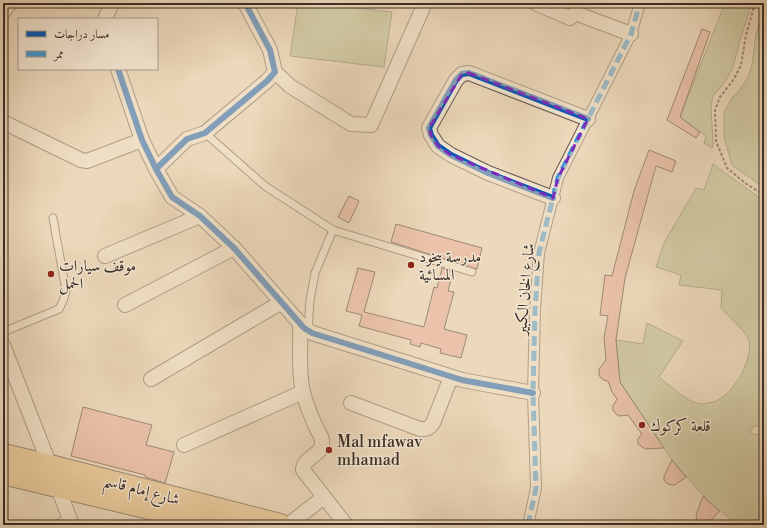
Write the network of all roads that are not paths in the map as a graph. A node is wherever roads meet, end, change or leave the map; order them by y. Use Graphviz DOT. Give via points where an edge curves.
graph roads {
  1 [pos="10,3"];
  2 [pos="112,3"];
  3 [pos="245,3"];
  4 [pos="425,3"];
  5 [pos="535,3"];
  6 [pos="640,3"];
  7 [pos="3,12"];
  8 [pos="105,18"];
  9 [pos="631,34"];
  10 [pos="118,70"];
  11 [pos="274,72"];
  12 [pos="588,119"];
  13 [pos="3,122"];
  14 [pos="205,133"];
  15 [pos="142,140"];
  16 [pos="156,169"];
  17 [pos="553,198"];
  18 [pos="200,216"];
  19 [pos="53,218"];
  20 [pos="334,230"];
  21 [pos="234,248"];
  22 [pos="105,256"];
  23 [pos="472,272"];
  24 [pos="280,303"];
  25 [pos="125,305"];
  26 [pos="304,328"];
  27 [pos="3,332"];
  28 [pos="4,349"];
  29 [pos="451,377"];
  30 [pos="151,379"];
  31 [pos="303,392"];
  32 [pos="533,393"];
  33 [pos="351,403"];
  34 [pos="184,445"];
  35 [pos="3,455"];
  36 [pos="3,473"];
  37 [pos="54,475"];
  38 [pos="324,497"];
  39 [pos="71,521"];
  40 [pos="55,525"];
  41 [pos="220,525"];
  42 [pos="280,525"];
  43 [pos="288,525"];
  44 [pos="346,525"];
  45 [pos="528,525"];
  1 -- 7 [label="street"];
  2 -- 8 [label="street"];
  3 -- 11 [label="street" via="270,50"];
  4 -- 11 [label="street" via="370,125 352,124 290,86"];
  5 -- 9 [label="street" via="570,18 575,12"];
  6 -- 9 [label="street, شارع الخان الكبير"];
  9 -- 12 [label="street, شارع الخان الكبير"];
  10 -- 15 [label="street"];
  11 -- 14 [label="street" via="267,81"];
  12 -- 17 [label="street, شارع الخان الكبير" via="558,178"];
  12 -- 17 [label="street" via="469,73 462,74 456,80 429,128 438,146 451,155 488,173"];
  13 -- 15 [label="street" via="87,161"];
  14 -- 16 [label="street" via="187,139"];
  14 -- 20 [label="lane" via="265,186"];
  15 -- 16 [label="street"];
  16 -- 18 [label="street" via="172,197"];
  17 -- 32 [label="street, شارع الخان الكبير" via="539,253"];
  18 -- 21 [label="street"];
  18 -- 22 [label="street"];
  19 -- 27 [label="lane" via="66,291 63,301 59,309"];
  20 -- 23 [label="lane"];
  20 -- 26 [label="lane" via="315,273"];
  21 -- 24 [label="street"];
  21 -- 25 [label="street"];
  24 -- 26 [label="street"];
  24 -- 30 [label="street"];
  26 -- 29 [label="street"];
  26 -- 31 [label="street" via="301,375"];
  28 -- 37 [label="street"];
  29 -- 32 [label="street"];
  29 -- 33 [label="street" via="433,423 426,429"];
  31 -- 34 [label="street"];
  31 -- 38 [label="street" via="323,442 321,449 306,462 303,470"];
  32 -- 45 [label="street, شارع الخان الكبير" via="536,488"];
  35 -- 37 [label="main road, شارع إمام قاسم"];
  36 -- 37 [label="main road, شارع إمام قاسم"];
  37 -- 39 [label="street"];
  37 -- 41 [label="main road, شارع إمام قاسم"];
  37 -- 42 [label="main road, شارع إمام قاسم"];
  38 -- 43 [label="street"];
  38 -- 44 [label="street"];
  39 -- 40 [label="lane"];
}
